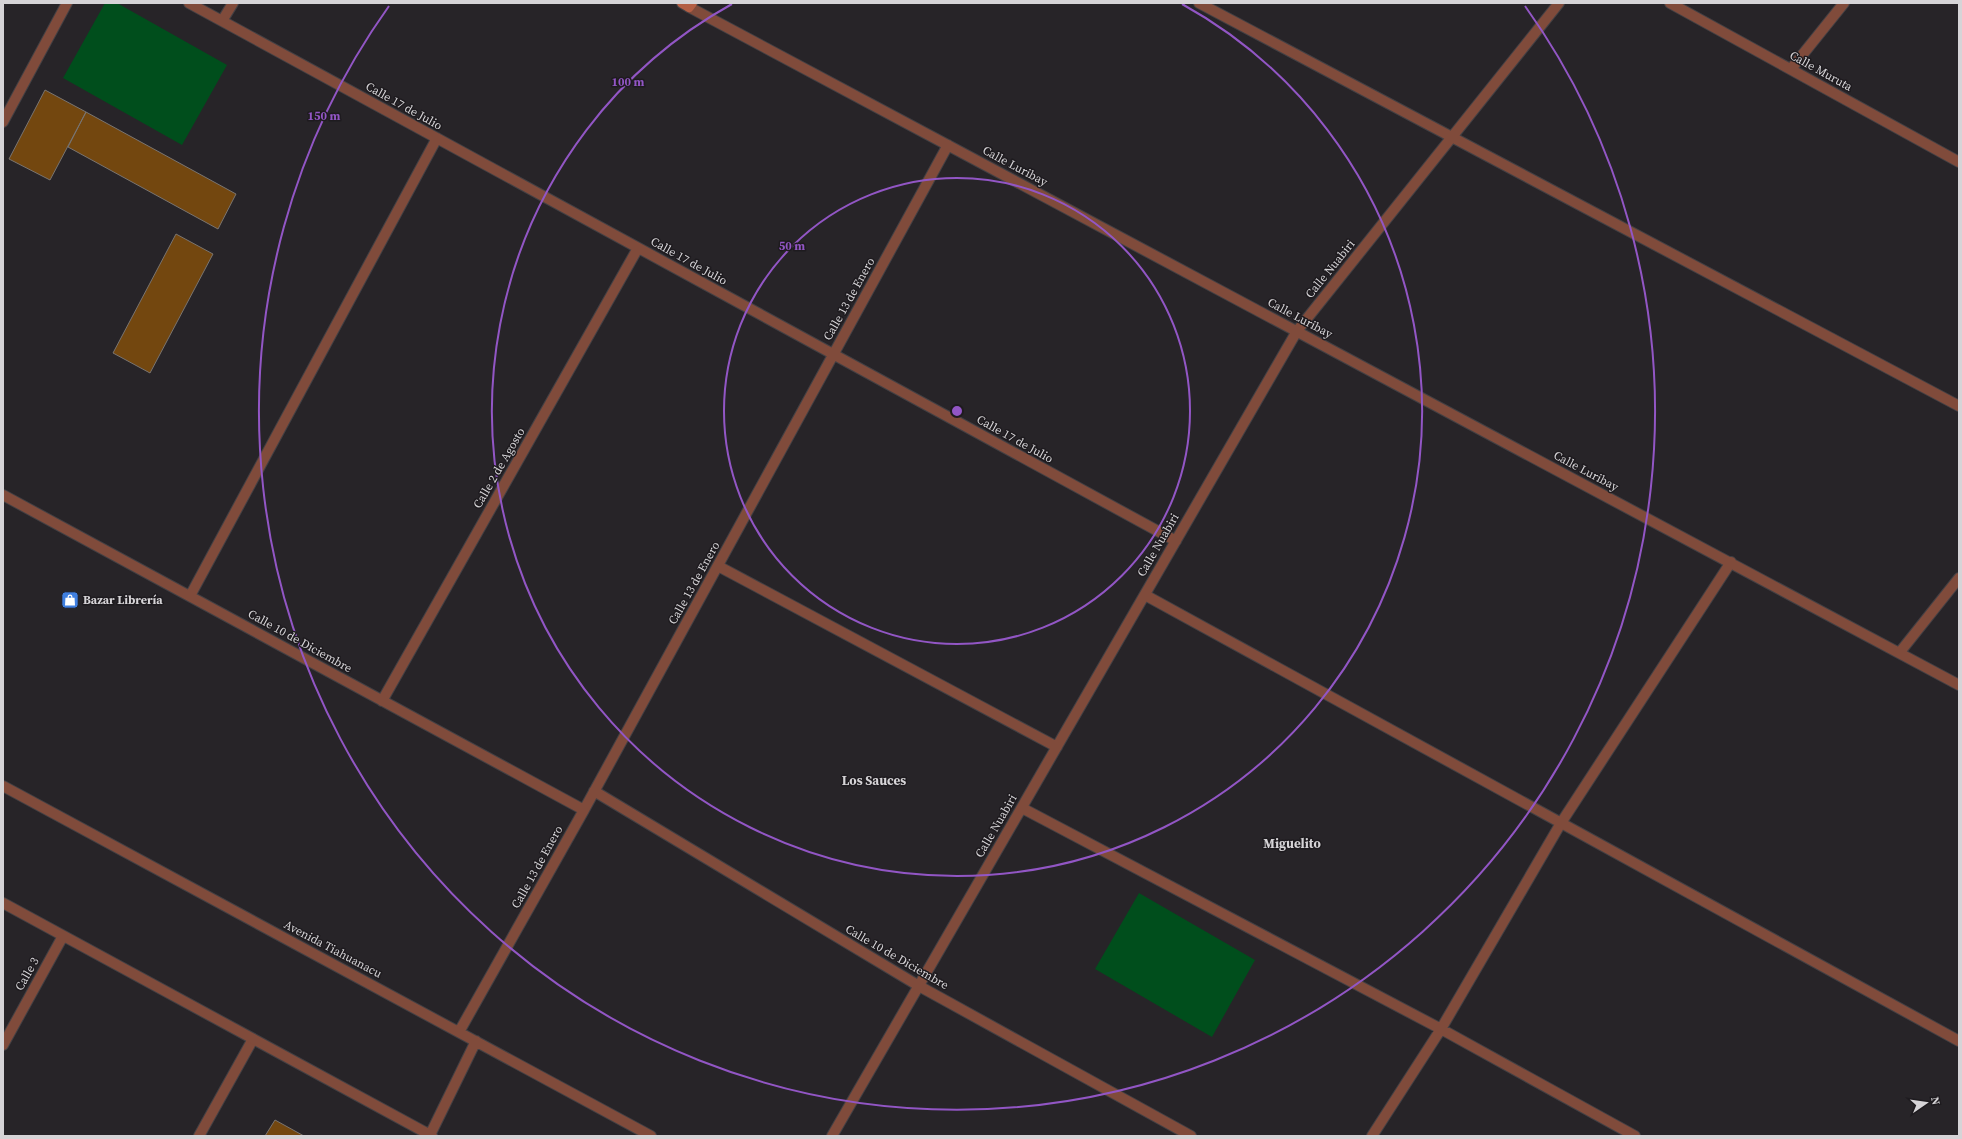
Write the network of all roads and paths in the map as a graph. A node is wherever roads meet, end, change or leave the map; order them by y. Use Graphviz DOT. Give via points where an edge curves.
graph roads {
  1 [pos="67,3"];
  2 [pos="189,3"];
  3 [pos="232,3"];
  4 [pos="1199,3"];
  5 [pos="1559,3"];
  6 [pos="1670,3"];
  7 [pos="1844,3"];
  8 [pos="688,4"];
  9 [pos="222,21"];
  10 [pos="1791,69"];
  11 [pos="3,122"];
  12 [pos="436,138"];
  13 [pos="1452,138"];
  14 [pos="948,145"];
  15 [pos="1959,162"];
  16 [pos="638,248"];
  17 [pos="1297,331"];
  18 [pos="833,354"];
  19 [pos="1959,406"];
  20 [pos="3,495"];
  21 [pos="1176,542"];
  22 [pos="1731,562"];
  23 [pos="718,566"];
  24 [pos="1959,578"];
  25 [pos="1145,595"];
  26 [pos="190,596"];
  27 [pos="1900,652"];
  28 [pos="1959,685"];
  29 [pos="382,701"];
  30 [pos="1057,747"];
  31 [pos="3,786"];
  32 [pos="594,791"];
  33 [pos="1022,808"];
  34 [pos="584,810"];
  35 [pos="1561,823"];
  36 [pos="3,903"];
  37 [pos="63,936"];
  38 [pos="919,986"];
  39 [pos="1441,1029"];
  40 [pos="459,1032"];
  41 [pos="253,1039"];
  42 [pos="476,1041"];
  43 [pos="1959,1041"];
  44 [pos="3,1045"];
  45 [pos="199,1136"];
  46 [pos="431,1136"];
  47 [pos="651,1136"];
  48 [pos="832,1136"];
  49 [pos="1191,1136"];
  50 [pos="1372,1136"];
  51 [pos="1635,1136"];
  1 -- 11 [label="street"];
  2 -- 9 [label="street, Calle 17 de Julio"];
  3 -- 9 [label="street"];
  4 -- 13 [label="street"];
  5 -- 13 [label="street, Calle Nuabiri"];
  6 -- 10 [label="street, Calle Muruta"];
  7 -- 10 [label="street"];
  8 -- 14 [label="street, Calle Luribay"];
  9 -- 12 [label="street, Calle 17 de Julio"];
  10 -- 15 [label="street, Calle Muruta"];
  12 -- 16 [label="street, Calle 17 de Julio"];
  12 -- 26 [label="street"];
  13 -- 17 [label="street, Calle Nuabiri"];
  13 -- 19 [label="street"];
  14 -- 17 [label="street, Calle Luribay"];
  14 -- 18 [label="street, Calle 13 de Enero"];
  16 -- 18 [label="street, Calle 17 de Julio"];
  16 -- 29 [label="street, Calle 2 de Agosto"];
  17 -- 21 [label="street, Calle Nuabiri"];
  17 -- 22 [label="street, Calle Luribay"];
  18 -- 21 [label="street, Calle 17 de Julio"];
  18 -- 23 [label="street, Calle 13 de Enero"];
  20 -- 26 [label="street, Calle 10 de Diciembre"];
  21 -- 25 [label="street, Calle Nuabiri"];
  22 -- 27 [label="street, Calle Luribay"];
  22 -- 35 [label="street"];
  23 -- 30 [label="street"];
  23 -- 32 [label="street, Calle 13 de Enero"];
  24 -- 27 [label="street"];
  25 -- 30 [label="street, Calle Nuabiri"];
  25 -- 35 [label="street"];
  26 -- 29 [label="street, Calle 10 de Diciembre"];
  27 -- 28 [label="street, Calle Luribay"];
  29 -- 34 [label="street, Calle 10 de Diciembre"];
  30 -- 33 [label="street, Calle Nuabiri"];
  31 -- 40 [label="street, Avenida Tiahuanacu"];
  32 -- 34 [label="street, Calle 13 de Enero"];
  32 -- 38 [label="street, Calle 10 de Diciembre"];
  33 -- 38 [label="street, Calle Nuabiri"];
  33 -- 39 [label="street"];
  34 -- 40 [label="street, Calle 13 de Enero"];
  35 -- 39 [label="street"];
  35 -- 43 [label="street"];
  36 -- 37 [label="street"];
  37 -- 41 [label="street"];
  37 -- 44 [label="street, Calle 3"];
  38 -- 48 [label="street, Calle Nuabiri"];
  38 -- 49 [label="street, Calle 10 de Diciembre"];
  39 -- 50 [label="street"];
  39 -- 51 [label="street"];
  40 -- 42 [label="street, Avenida Tiahuanacu"];
  41 -- 45 [label="street"];
  41 -- 46 [label="street"];
  42 -- 46 [label="street"];
  42 -- 47 [label="street, Avenida Tiahuanacu"];
}
